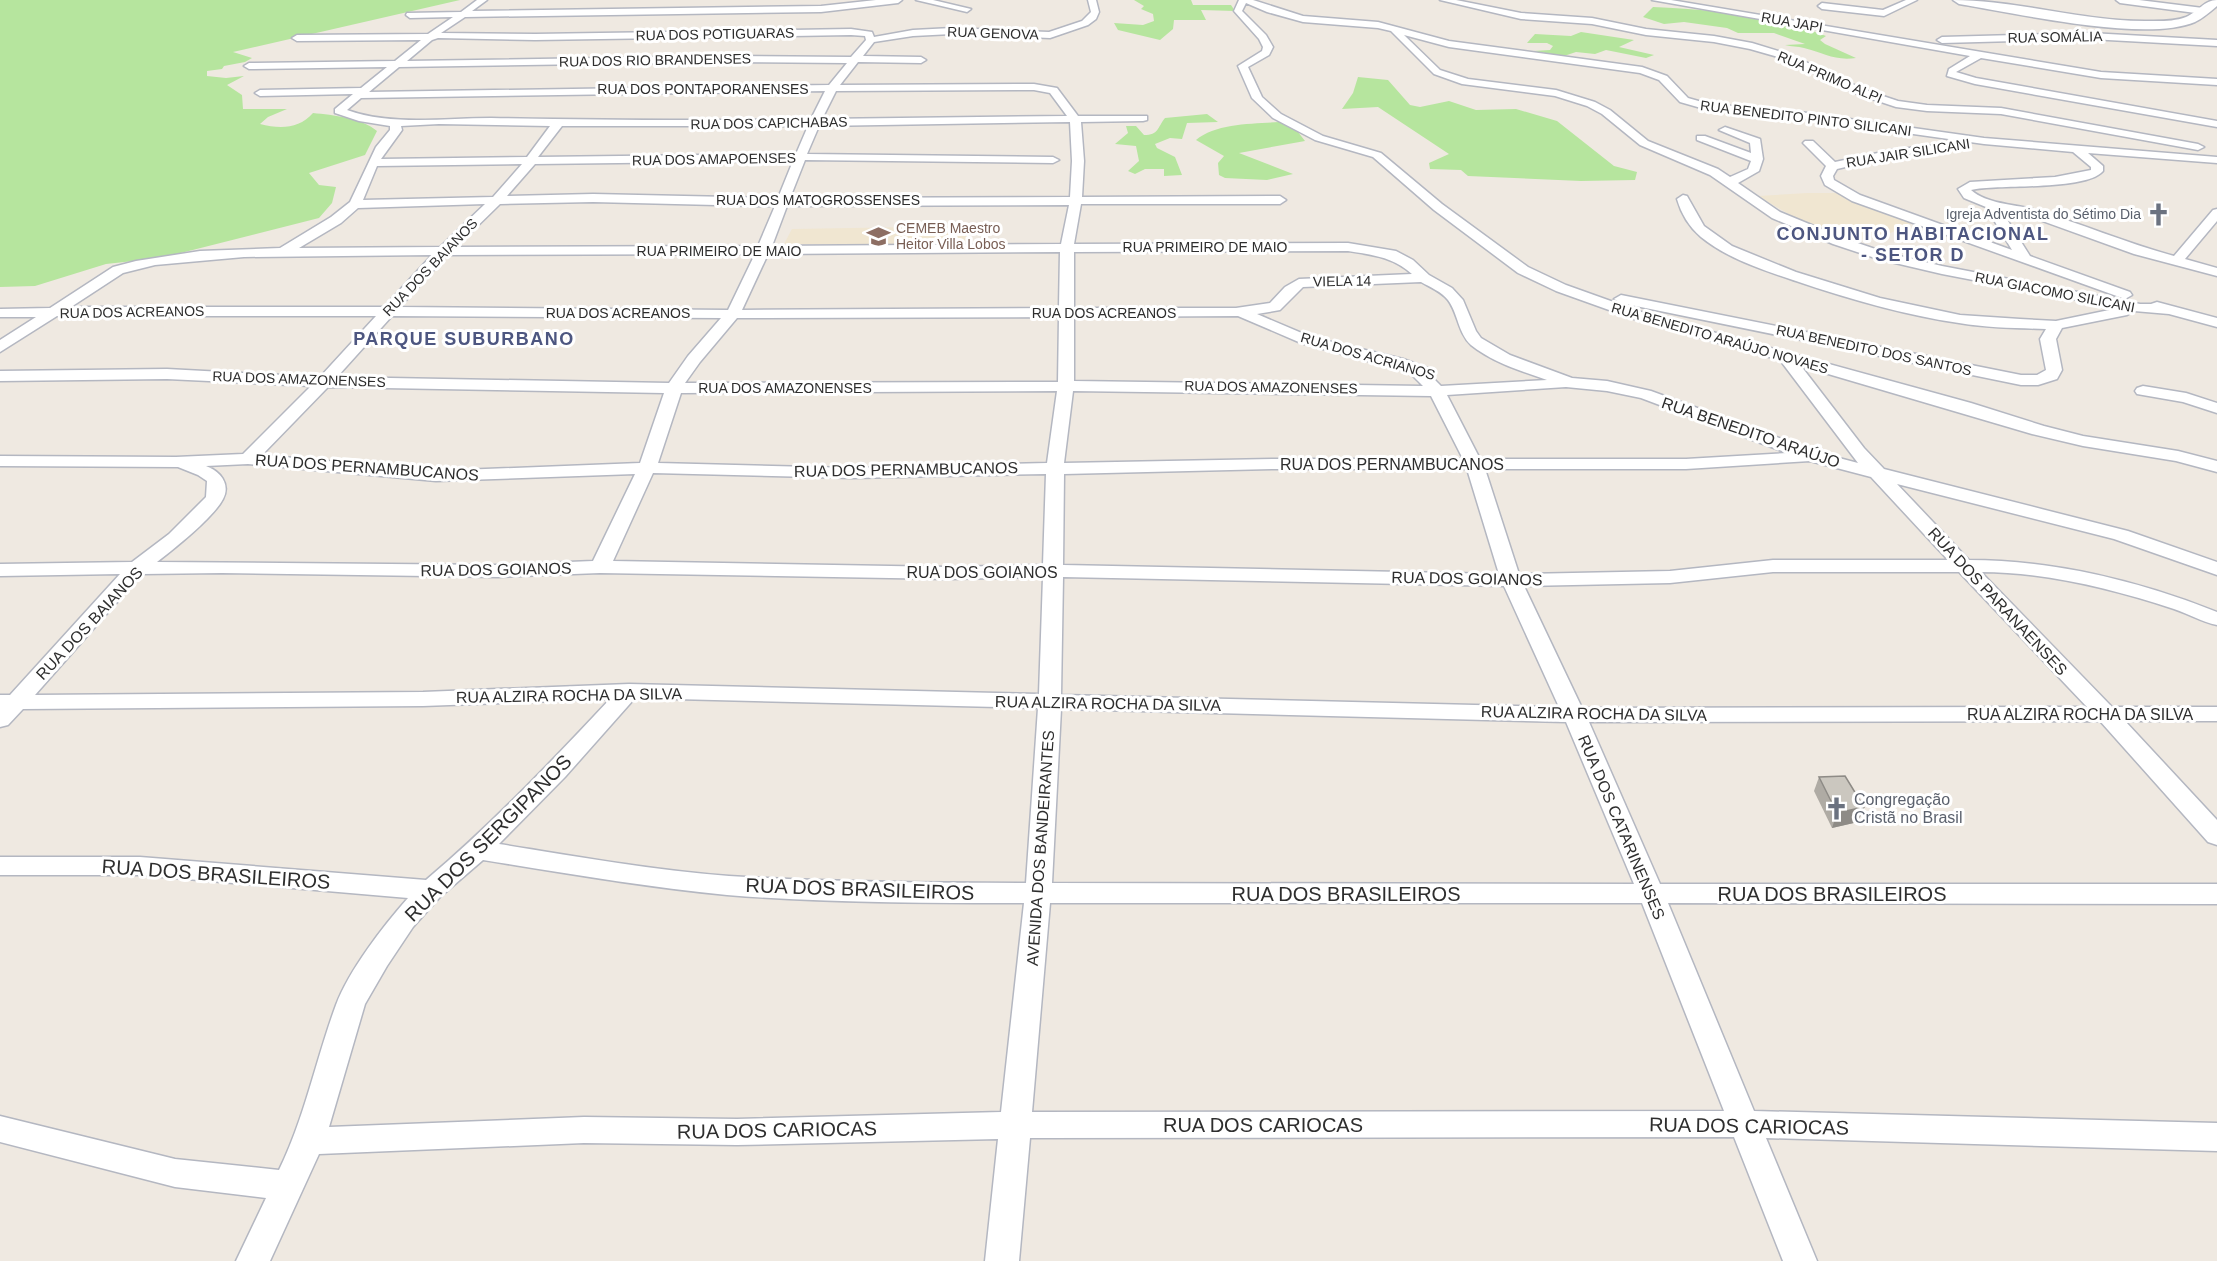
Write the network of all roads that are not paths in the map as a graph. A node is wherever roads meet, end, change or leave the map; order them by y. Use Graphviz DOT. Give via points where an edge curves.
graph roads {
  1 [pos="483,0"];
  2 [pos="876,0"];
  3 [pos="898,0"];
  4 [pos="920,0"];
  5 [pos="1092,0"];
  6 [pos="1244,0"];
  7 [pos="1444,0"];
  8 [pos="1656,0"];
  9 [pos="1835,0"];
  10 [pos="1913,0"];
  11 [pos="1959,0"];
  12 [pos="2120,0"];
  13 [pos="2210,0"];
  14 [pos="2216,1"];
  15 [pos="967,9"];
  16 [pos="660,11"];
  17 [pos="2203,11"];
  18 [pos="464,13"];
  19 [pos="410,15"];
  20 [pos="653,19"];
  21 [pos="646,27"];
  22 [pos="1394,29"];
  23 [pos="639,35"];
  24 [pos="435,37"];
  25 [pos="2124,37"];
  26 [pos="297,38"];
  27 [pos="1420,38"];
  28 [pos="871,40"];
  29 [pos="1403,40"];
  30 [pos="1893,41"];
  31 [pos="2217,43"];
  32 [pos="632,44"];
  33 [pos="1935,48"];
  34 [pos="2217,54"];
  35 [pos="1978,55"];
  36 [pos="763,59"];
  37 [pos="854,60"];
  38 [pos="921,60"];
  39 [pos="396,63"];
  40 [pos="452,63"];
  41 [pos="249,66"];
  42 [pos="2217,82"];
  43 [pos="832,88"];
  44 [pos="2093,88"];
  45 [pos="1861,92"];
  46 [pos="1895,92"];
  47 [pos="260,93"];
  48 [pos="362,93"];
  49 [pos="1983,98"];
  50 [pos="2001,101"];
  51 [pos="2128,108"];
  52 [pos="2164,114"];
  53 [pos="2217,116"];
  54 [pos="1143,118"];
  55 [pos="1075,119"];
  56 [pos="815,122"];
  57 [pos="395,123"];
  58 [pos="558,123"];
  59 [pos="2094,123"];
  60 [pos="2217,124"];
  61 [pos="1725,130"];
  62 [pos="1701,138"];
  63 [pos="1984,141"];
  64 [pos="1809,143"];
  65 [pos="2078,150"];
  66 [pos="2217,151"];
  67 [pos="802,158"];
  68 [pos="1757,159"];
  69 [pos="532,160"];
  70 [pos="2217,160"];
  71 [pos="1078,161"];
  72 [pos="374,163"];
  73 [pos="1832,166"];
  74 [pos="1730,182"];
  75 [pos="1683,199"];
  76 [pos="496,200"];
  77 [pos="1076,200"];
  78 [pos="1280,200"];
  79 [pos="784,201"];
  80 [pos="355,204"];
  81 [pos="1991,204"];
  82 [pos="2215,218"];
  83 [pos="1324,246"];
  84 [pos="1067,248"];
  85 [pos="763,251"];
  86 [pos="284,252"];
  87 [pos="442,252"];
  88 [pos="2024,258"];
  89 [pos="2176,262"];
  90 [pos="2217,272"];
  91 [pos="1424,278"];
  92 [pos="1561,288"];
  93 [pos="2140,308"];
  94 [pos="2168,310"];
  95 [pos="54,312"];
  96 [pos="386,312"];
  97 [pos="1236,312"];
  98 [pos="0,313"];
  99 [pos="1067,313"];
  100 [pos="733,314"];
  101 [pos="2217,323"];
  102 [pos="2056,325"];
  103 [pos="0,347"];
  104 [pos="1787,359"];
  105 [pos="1415,369"];
  106 [pos="0,376"];
  107 [pos="324,382"];
  108 [pos="1570,383"];
  109 [pos="1066,386"];
  110 [pos="1503,387"];
  111 [pos="674,388"];
  112 [pos="1437,391"];
  113 [pos="2143,391"];
  114 [pos="2217,408"];
  115 [pos="1814,457"];
  116 [pos="248,459"];
  117 [pos="0,461"];
  118 [pos="176,462"];
  119 [pos="1474,464"];
  120 [pos="2217,467"];
  121 [pos="646,468"];
  122 [pos="1055,468"];
  123 [pos="1880,475"];
  124 [pos="1963,565"];
  125 [pos="600,567"];
  126 [pos="137,568"];
  127 [pos="2217,569"];
  128 [pos="0,570"];
  129 [pos="1054,571"];
  130 [pos="1511,580"];
  131 [pos="2217,619"];
  132 [pos="629,690"];
  133 [pos="1050,701"];
  134 [pos="8,702"];
  135 [pos="2105,713"];
  136 [pos="2217,714"];
  137 [pos="1574,715"];
  138 [pos="0,720"];
  139 [pos="2217,836"];
  140 [pos="478,850"];
  141 [pos="0,866"];
  142 [pos="431,890"];
  143 [pos="1038,893"];
  144 [pos="1651,894"];
  145 [pos="2217,894"];
  146 [pos="1744,1124"];
  147 [pos="1017,1125"];
  148 [pos="0,1129"];
  149 [pos="2217,1137"];
  150 [pos="309,1141"];
  151 [pos="290,1186"];
  152 [pos="253,1261"];
  153 [pos="1002,1261"];
  154 [pos="1800,1261"];
  1 -- 18 [label="street"];
  2 -- 3 [label="street"];
  3 -- 16 [label="street" via="840,8"];
  4 -- 15 [label="street"];
  5 -- 28 [label="street, RUA GENOVA" via="1093,17 1050,35 935,32"];
  6 -- 22 [label="street, RUA BENEDITO PINTO SILICANI" via="1303,19"];
  6 -- 92 [label="street, RUA BENEDITO ARAÚJO NOVAES" via="1238,11 1268,47 1266,53 1243,66 1262,105 1312,135 1377,155 1438,207 1523,270"];
  7 -- 45 [label="street, RUA PRIMO ALPI" via="1521,16 1592,21 1741,43 1788,57"];
  8 -- 30 [label="street, RUA JAPI"];
  9 -- 10 [label="street" via="1820,8 1889,12"];
  11 -- 17 [label="street" via="2140,24 2176,23"];
  12 -- 17 [label="street"];
  13 -- 14 [label="street"];
  14 -- 17 [label="street"];
  16 -- 18 [label="street"];
  16 -- 20 [label="street"];
  18 -- 19 [label="street"];
  18 -- 24 [label="street"];
  21 -- 23 [label="street"];
  22 -- 27 [label="street, RUA BENEDITO PINTO SILICANI"];
  22 -- 29 [label="street, RUA GIACOMO SILICANI"];
  23 -- 24 [label="street, RUA DOS POTIGUARAS"];
  23 -- 28 [label="street, RUA DOS POTIGUARAS" via="851,32 869,34"];
  23 -- 32 [label="street"];
  24 -- 26 [label="street, RUA DOS POTIGUARAS"];
  24 -- 39 [label="street"];
  25 -- 30 [label="street, RUA SOMÁLIA"];
  25 -- 31 [label="street, RUA SOMÁLIA"];
  25 -- 34 [label="street"];
  27 -- 29 [label="street"];
  27 -- 63 [label="street, RUA BENEDITO PINTO SILICANI" via="1642,70 1663,78 1684,100 1708,107 1800,115"];
  28 -- 37 [label="street"];
  29 -- 74 [label="street, RUA GIACOMO SILICANI" via="1437,72 1447,76 1475,84 1583,100 1600,108 1644,143"];
  30 -- 33 [label="street"];
  33 -- 35 [label="street"];
  33 -- 44 [label="street" via="2036,58 2096,69 2101,71"];
  35 -- 44 [label="street"];
  35 -- 44 [label="street" via="1951,74 1975,81"];
  36 -- 37 [label="street"];
  36 -- 40 [label="street, RUA DOS RIO BRANDENSES"];
  36 -- 40 [label="street, RUA DOS RIO BRANDENSES" via="622,56"];
  37 -- 38 [label="street"];
  37 -- 43 [label="street"];
  39 -- 40 [label="street"];
  39 -- 41 [label="street"];
  39 -- 48 [label="street"];
  42 -- 44 [label="street"];
  43 -- 48 [label="street, RUA DOS PONTAPORANENSES"];
  43 -- 55 [label="street, RUA DOS PONTAPORANENSES" via="1046,88 1057,94"];
  43 -- 56 [label="street"];
  44 -- 51 [label="street"];
  45 -- 46 [label="street"];
  45 -- 66 [label="street, RUA PRIMO ALPI" via="1896,104 2001,111"];
  47 -- 48 [label="street, RUA DOS PONTAPORANENSES"];
  48 -- 57 [label="street, RUA DOS CAPICHABAS" via="339,111"];
  49 -- 50 [label="street"];
  50 -- 51 [label="street" via="2014,98"];
  50 -- 59 [label="street" via="2012,108"];
  51 -- 52 [label="street"];
  52 -- 53 [label="street"];
  52 -- 60 [label="street"];
  54 -- 55 [label="street, RUA DOS CAPICHABAS"];
  55 -- 56 [label="street, RUA DOS CAPICHABAS"];
  55 -- 71 [label="street, AVENIDA DOS BANDEIRANTES"];
  56 -- 58 [label="street, RUA DOS CAPICHABAS"];
  56 -- 67 [label="street"];
  57 -- 58 [label="street, RUA DOS CAPICHABAS"];
  57 -- 72 [label="street" via="396,130"];
  58 -- 69 [label="street, RUA DOS BAIANOS"];
  61 -- 68 [label="street" via="1756,141"];
  62 -- 68 [label="street"];
  63 -- 65 [label="street, RUA BENEDITO PINTO SILICANI"];
  63 -- 73 [label="street, RUA JAIR SILICANI" via="1892,153"];
  64 -- 73 [label="street"];
  65 -- 70 [label="street, RUA BENEDITO PINTO SILICANI"];
  65 -- 81 [label="street" via="2097,166 2097,171 2055,181 1964,189 1968,195"];
  67 -- 69 [label="street, RUA DOS AMAPOENSES"];
  67 -- 71 [label="street, RUA DOS AMAPOENSES"];
  67 -- 79 [label="street"];
  68 -- 74 [label="street" via="1750,173"];
  69 -- 72 [label="street, RUA DOS AMAPOENSES"];
  69 -- 76 [label="street, RUA DOS BAIANOS"];
  71 -- 77 [label="street, AVENIDA DOS BANDEIRANTES"];
  72 -- 80 [label="street"];
  73 -- 88 [label="street" via="1827,176 1829,182 1844,193"];
  74 -- 93 [label="street, RUA GIACOMO SILICANI" via="1776,215 1882,256"];
  75 -- 102 [label="street" via="1687,212 1716,242 1751,260 1818,284 1932,314 2005,324"];
  76 -- 79 [label="street, RUA DOS MATOGROSSENSES"];
  76 -- 80 [label="street, RUA DOS MATOGROSSENSES"];
  76 -- 87 [label="street, RUA DOS BAIANOS"];
  77 -- 78 [label="street, RUA DOS MATOGROSSENSES"];
  77 -- 79 [label="street, RUA DOS MATOGROSSENSES"];
  77 -- 84 [label="street, AVENIDA DOS BANDEIRANTES"];
  79 -- 85 [label="street"];
  80 -- 86 [label="street"];
  81 -- 88 [label="street"];
  81 -- 89 [label="street" via="2029,212"];
  82 -- 89 [label="street"];
  83 -- 84 [label="street, RUA PRIMEIRO DE MAIO"];
  83 -- 91 [label="street, RUA BENEDITO ARAÚJO" via="1391,254"];
  84 -- 85 [label="street, RUA PRIMEIRO DE MAIO"];
  84 -- 99 [label="street, AVENIDA DOS BANDEIRANTES"];
  85 -- 87 [label="street, RUA PRIMEIRO DE MAIO"];
  85 -- 100 [label="street"];
  86 -- 87 [label="street, RUA PRIMEIRO DE MAIO"];
  86 -- 95 [label="street, RUA PRIMEIRO DE MAIO" via="137,265 116,271"];
  87 -- 96 [label="street, RUA DOS BAIANOS"];
  88 -- 94 [label="street"];
  89 -- 90 [label="street"];
  91 -- 97 [label="street, VIELA 14" via="1299,283 1275,307"];
  91 -- 108 [label="street, RUA BENEDITO ARAÚJO" via="1456,300 1476,341 1504,358"];
  92 -- 102 [label="street, RUA BENEDITO DOS SANTOS" via="2021,380 2051,376 2054,370 2048,339"];
  92 -- 104 [label="street, RUA BENEDITO ARAÚJO NOVAES" via="1641,317"];
  93 -- 94 [label="street, RUA GIACOMO SILICANI"];
  93 -- 102 [label="street"];
  94 -- 101 [label="street"];
  95 -- 96 [label="street, RUA DOS ACREANOS"];
  95 -- 98 [label="street, RUA DOS ACREANOS"];
  95 -- 103 [label="street, RUA PRIMEIRO DE MAIO"];
  96 -- 100 [label="street, RUA DOS ACREANOS"];
  96 -- 107 [label="street, RUA DOS BAIANOS"];
  97 -- 99 [label="street, RUA DOS ACREANOS"];
  97 -- 105 [label="street, RUA DOS ACRIANOS" via="1306,340"];
  99 -- 100 [label="street, RUA DOS ACREANOS"];
  99 -- 109 [label="street, AVENIDA DOS BANDEIRANTES"];
  100 -- 111 [label="street"];
  104 -- 120 [label="street, RUA BENEDITO ARAÚJO NOVAES" via="2038,430"];
  104 -- 123 [label="street, RUA DOS PARANAENSES" via="1848,440"];
  105 -- 110 [label="street, RUA DOS ACRIANOS" via="1458,381"];
  105 -- 112 [label="street, RUA DOS CATARINENSES"];
  106 -- 107 [label="street, RUA DOS AMAZONENSES" via="167,374"];
  107 -- 111 [label="street, RUA DOS AMAZONENSES"];
  107 -- 116 [label="street, RUA DOS BAIANOS"];
  108 -- 110 [label="street, RUA DOS AMAZONENSES"];
  108 -- 115 [label="street, RUA BENEDITO ARAÚJO" via="1645,394"];
  109 -- 111 [label="street, RUA DOS AMAZONENSES"];
  109 -- 112 [label="street, RUA DOS AMAZONENSES"];
  109 -- 122 [label="street, AVENIDA DOS BANDEIRANTES"];
  110 -- 112 [label="street, RUA DOS AMAZONENSES"];
  111 -- 121 [label="street"];
  112 -- 119 [label="street, RUA DOS CATARINENSES"];
  113 -- 114 [label="street"];
  115 -- 119 [label="street, RUA DOS PERNAMBUCANOS" via="1686,464"];
  115 -- 123 [label="street, RUA BENEDITO ARAÚJO"];
  116 -- 118 [label="street, RUA DOS PERNAMBUCANOS"];
  116 -- 121 [label="street, RUA DOS PERNAMBUCANOS" via="436,476"];
  117 -- 118 [label="street, RUA DOS PERNAMBUCANOS"];
  118 -- 126 [label="street, RUA DOS BAIANOS" via="215,479 214,498 176,538"];
  119 -- 122 [label="street, RUA DOS PERNAMBUCANOS"];
  119 -- 130 [label="street, RUA DOS CATARINENSES"];
  121 -- 122 [label="street, RUA DOS PERNAMBUCANOS" via="852,473"];
  121 -- 125 [label="street"];
  122 -- 129 [label="street, AVENIDA DOS BANDEIRANTES"];
  123 -- 124 [label="street, RUA DOS PARANAENSES"];
  123 -- 127 [label="street, RUA BENEDITO ARAÚJO" via="2121,535"];
  124 -- 130 [label="street, RUA DOS GOIANOS" via="1773,566 1670,577"];
  124 -- 131 [label="street, RUA DOS GOIANOS" via="2036,570 2091,580 2182,605"];
  124 -- 135 [label="street, RUA DOS PARANAENSES"];
  125 -- 126 [label="street, RUA DOS GOIANOS" via="498,571"];
  125 -- 129 [label="street, RUA DOS GOIANOS"];
  126 -- 128 [label="street, RUA DOS GOIANOS"];
  126 -- 134 [label="street, RUA DOS BAIANOS"];
  129 -- 130 [label="street, RUA DOS GOIANOS"];
  129 -- 133 [label="street, AVENIDA DOS BANDEIRANTES"];
  130 -- 137 [label="street, RUA DOS CATARINENSES"];
  132 -- 133 [label="street, RUA ALZIRA ROCHA DA SILVA"];
  132 -- 134 [label="street, RUA ALZIRA ROCHA DA SILVA" via="423,699"];
  132 -- 140 [label="street, RUA DOS SERGIPANOS" via="557,771"];
  133 -- 137 [label="street, RUA ALZIRA ROCHA DA SILVA"];
  133 -- 143 [label="street, AVENIDA DOS BANDEIRANTES"];
  134 -- 138 [label="street, RUA DOS BAIANOS"];
  135 -- 136 [label="street, RUA ALZIRA ROCHA DA SILVA"];
  135 -- 137 [label="street, RUA ALZIRA ROCHA DA SILVA"];
  135 -- 139 [label="street, RUA DOS PARANAENSES"];
  137 -- 144 [label="street, RUA DOS CATARINENSES"];
  140 -- 142 [label="street, RUA DOS SERGIPANOS"];
  140 -- 143 [label="street, RUA DOS BRASILEIROS" via="616,873 727,885 872,893"];
  141 -- 142 [label="street, RUA DOS BRASILEIROS" via="140,866"];
  142 -- 150 [label="street, RUA DOS SERGIPANOS" via="377,958 351,1003"];
  143 -- 144 [label="street, RUA DOS BRASILEIROS"];
  143 -- 147 [label="street, AVENIDA DOS BANDEIRANTES"];
  144 -- 145 [label="street, RUA DOS BRASILEIROS"];
  144 -- 146 [label="street, RUA DOS CATARINENSES"];
  146 -- 147 [label="street, RUA DOS CARIOCAS"];
  146 -- 149 [label="street, RUA DOS CARIOCAS"];
  146 -- 154 [label="street, RUA DOS CATARINENSES"];
  147 -- 150 [label="street, RUA DOS CARIOCAS" via="737,1132 584,1130"];
  147 -- 153 [label="street, AVENIDA DOS BANDEIRANTES"];
  148 -- 151 [label="street" via="175,1173"];
  150 -- 151 [label="street, RUA DOS SERGIPANOS"];
  151 -- 152 [label="street, RUA DOS SERGIPANOS"];
}
